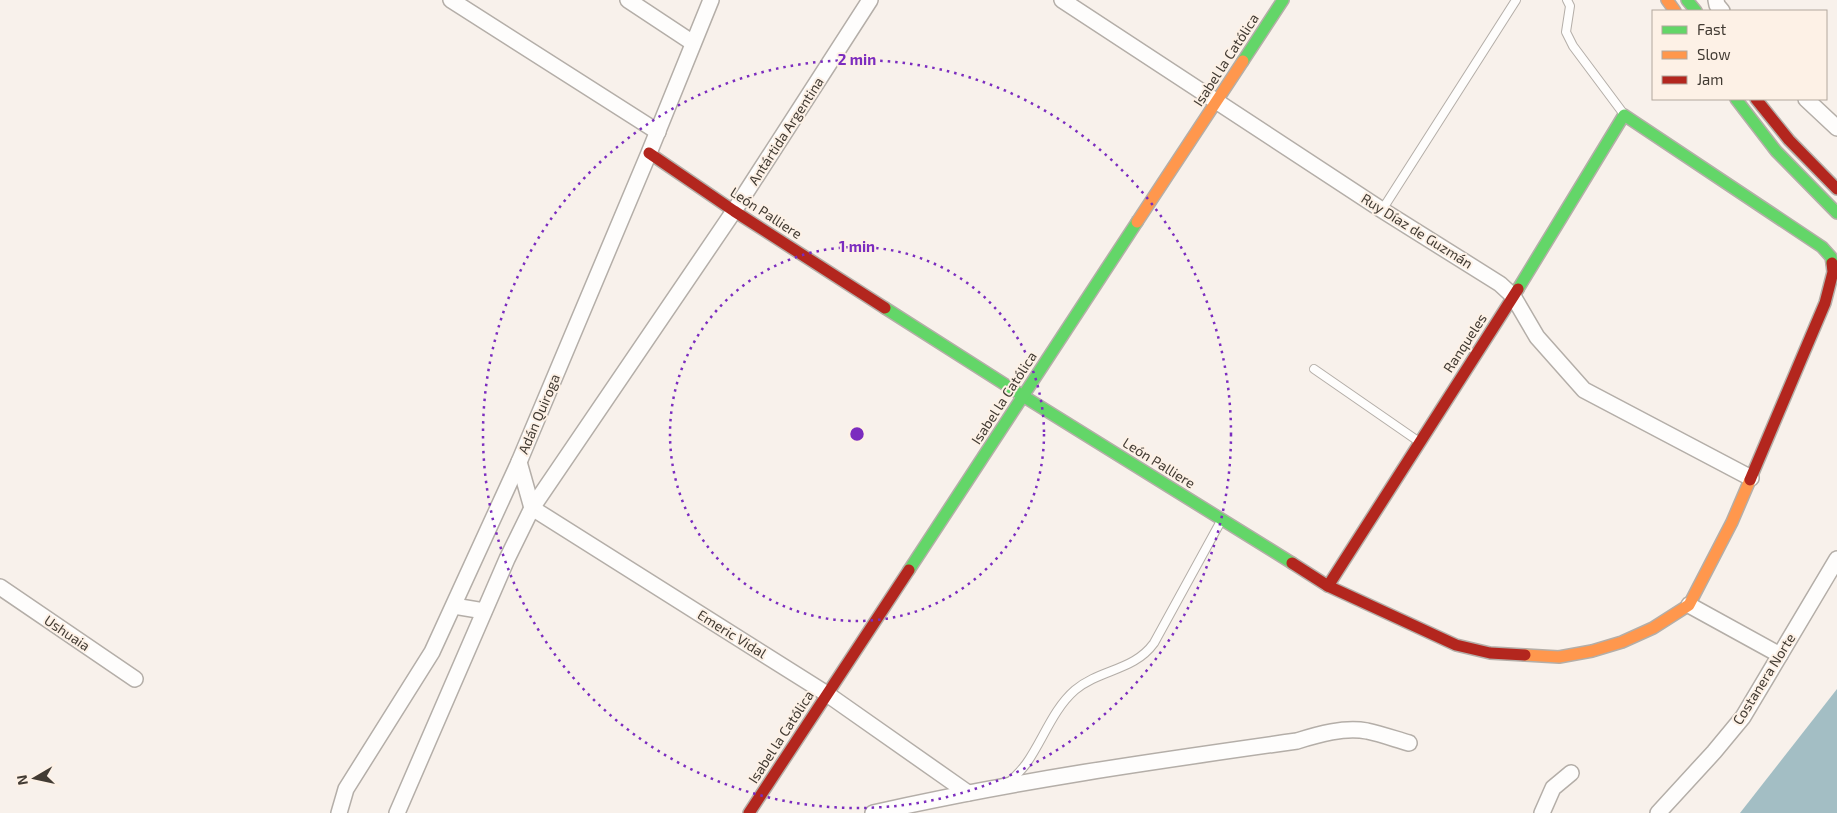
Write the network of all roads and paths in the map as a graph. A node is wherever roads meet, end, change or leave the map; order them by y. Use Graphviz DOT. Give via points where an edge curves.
graph roads {
  1 [pos="451,0"];
  2 [pos="628,0"];
  3 [pos="711,0"];
  4 [pos="870,0"];
  5 [pos="1062,0"];
  6 [pos="1283,0"];
  7 [pos="1516,0"];
  8 [pos="1567,0"];
  9 [pos="693,42"];
  10 [pos="1737,100"];
  11 [pos="1757,100"];
  12 [pos="1807,100"];
  13 [pos="1217,101"];
  14 [pos="1624,115"];
  15 [pos="1837,128"];
  16 [pos="658,132"];
  17 [pos="650,154"];
  18 [pos="1837,189"];
  19 [pos="1382,210"];
  20 [pos="734,211"];
  21 [pos="1837,213"];
  22 [pos="1513,296"];
  23 [pos="1831,306"];
  24 [pos="1314,368"];
  25 [pos="1023,396"];
  26 [pos="1420,442"];
  27 [pos="519,462"];
  28 [pos="1751,478"];
  29 [pos="532,508"];
  30 [pos="1222,519"];
  31 [pos="1837,559"];
  32 [pos="1328,586"];
  33 [pos="0,587"];
  34 [pos="1689,604"];
  35 [pos="454,606"];
  36 [pos="484,611"];
  37 [pos="1780,655"];
  38 [pos="134,679"];
  39 [pos="827,694"];
  40 [pos="1409,743"];
  41 [pos="1571,773"];
  42 [pos="1006,786"];
  43 [pos="968,793"];
  44 [pos="337,810"];
  45 [pos="397,813"];
  46 [pos="749,813"];
  47 [pos="873,813"];
  48 [pos="1542,813"];
  49 [pos="1658,813"];
  1 -- 16 [label="street"];
  2 -- 9 [label="street"];
  3 -- 9 [label="street, Adán Quiroga"];
  4 -- 20 [label="street, Antártida Argentina"];
  5 -- 13 [label="street, Ruy Díaz de Guzmán"];
  6 -- 13 [label="street, Isabel la Católica"];
  7 -- 19 [label="lane"];
  8 -- 14 [label="lane" via="1570,6 1566,32"];
  9 -- 16 [label="street, Adán Quiroga"];
  10 -- 21 [label="street" via="1776,151"];
  11 -- 18 [label="street" via="1788,140"];
  12 -- 15 [label="street"];
  13 -- 19 [label="street, Ruy Díaz de Guzmán"];
  13 -- 25 [label="street, Isabel la Católica"];
  14 -- 22 [label="street, Ranqueles"];
  14 -- 23 [label="street" via="1822,247 1831,257"];
  16 -- 17 [label="street, Adán Quiroga"];
  17 -- 20 [label="street, León Palliere"];
  17 -- 27 [label="street, Adán Quiroga"];
  19 -- 22 [label="street, Ruy Díaz de Guzmán" via="1500,284"];
  20 -- 25 [label="street, León Palliere"];
  20 -- 29 [label="street"];
  22 -- 26 [label="street, Ranqueles"];
  22 -- 28 [label="street, Ruy Díaz de Guzmán" via="1537,337 1584,390"];
  23 -- 28 [label="street"];
  24 -- 26 [label="lane"];
  25 -- 30 [label="street, León Palliere"];
  25 -- 39 [label="street, Isabel la Católica"];
  26 -- 32 [label="street, Ranqueles"];
  27 -- 29 [label="street"];
  27 -- 35 [label="street, Adán Quiroga"];
  28 -- 34 [label="street"];
  29 -- 36 [label="street"];
  29 -- 39 [label="street, Emeric Vidal"];
  30 -- 32 [label="street, León Palliere"];
  30 -- 42 [label="lane" via="1146,654 1135,662 1086,682 1074,691 1061,706 1026,764"];
  31 -- 37 [label="street, Costanera Norte"];
  32 -- 34 [label="street, León Palliere" via="1456,645 1490,653 1559,657 1622,642 1652,628"];
  33 -- 38 [label="street, Ushuaia"];
  34 -- 37 [label="street"];
  35 -- 36 [label="street"];
  35 -- 44 [label="street, Adán Quiroga" via="432,652 346,789"];
  36 -- 45 [label="street"];
  37 -- 49 [label="street, Costanera Norte" via="1743,717"];
  39 -- 43 [label="street, Emeric Vidal"];
  39 -- 46 [label="street, Isabel la Católica"];
  40 -- 42 [label="street" via="1366,731 1347,731"];
  41 -- 48 [label="street" via="1553,788"];
  42 -- 43 [label="street"];
  43 -- 47 [label="street"];
}
